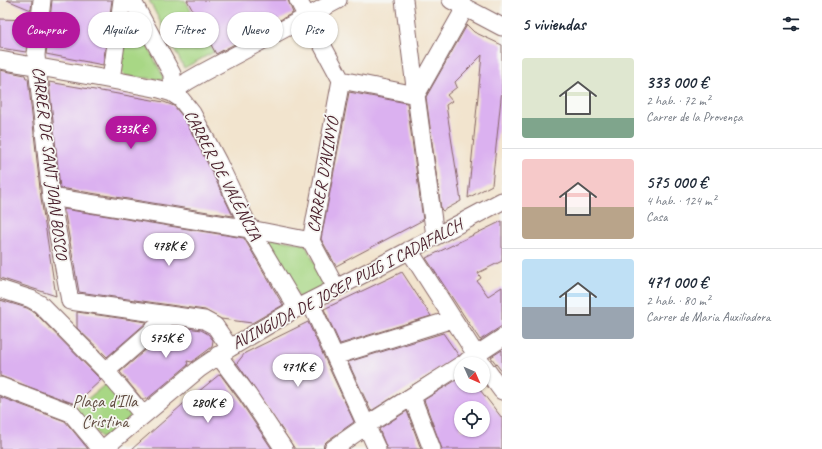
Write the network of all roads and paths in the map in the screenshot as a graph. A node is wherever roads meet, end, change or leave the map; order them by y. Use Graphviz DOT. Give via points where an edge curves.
graph roads {
  1 [pos="42,0"];
  2 [pos="122,0"];
  3 [pos="132,0"];
  4 [pos="298,0"];
  5 [pos="338,0"];
  6 [pos="404,0"];
  7 [pos="458,4"];
  8 [pos="304,12"];
  9 [pos="314,12"];
  10 [pos="291,24"];
  11 [pos="502,28"];
  12 [pos="324,48"];
  13 [pos="0,60"];
  14 [pos="37,66"];
  15 [pos="111,80"];
  16 [pos="341,80"];
  17 [pos="172,93"];
  18 [pos="416,95"];
  19 [pos="51,197"];
  20 [pos="502,201"];
  21 [pos="250,229"];
  22 [pos="435,236"];
  23 [pos="311,241"];
  24 [pos="409,250"];
  25 [pos="336,288"];
  26 [pos="0,289"];
  27 [pos="303,305"];
  28 [pos="169,316"];
  29 [pos="453,319"];
  30 [pos="502,338"];
  31 [pos="224,352"];
  32 [pos="335,356"];
  33 [pos="470,357"];
  34 [pos="480,357"];
  35 [pos="106,371"];
  36 [pos="454,374"];
  37 [pos="490,379"];
  38 [pos="0,386"];
  39 [pos="502,391"];
  40 [pos="412,397"];
  41 [pos="143,415"];
  42 [pos="367,425"];
  43 [pos="102,449"];
  44 [pos="284,449"];
  45 [pos="333,449"];
  46 [pos="377,449"];
  47 [pos="432,449"];
  1 -- 14 [label="street, CARRER DE SANT JOAN BOSCO"];
  2 -- 15 [label="street"];
  3 -- 17 [label="street" via="172,74"];
  4 -- 8 [label="street"];
  5 -- 9 [label="street"];
  6 -- 18 [label="street"];
  7 -- 11 [label="street"];
  7 -- 18 [label="street"];
  10 -- 17 [label="street" via="188,81"];
  12 -- 16 [label="street"];
  13 -- 14 [label="street, CARRER DE VALÈNCIA"];
  14 -- 15 [label="street, CARRER DE VALÈNCIA"];
  14 -- 19 [label="street, CARRER DE SANT JOAN BOSCO"];
  15 -- 17 [label="street, CARRER DE VALÈNCIA"];
  16 -- 18 [label="street"];
  16 -- 23 [label="street, CARRER D'AVINYÓ"];
  17 -- 21 [label="street, CARRER DE VALÈNCIA" via="181,99 192,113"];
  18 -- 22 [label="street"];
  19 -- 21 [label="street"];
  19 -- 28 [label="street, CARRER DE SANT JOAN BOSCO" via="70,301"];
  20 -- 22 [label="street, AVINGUDA DE JOSEP PUIG I CADAFALCH"];
  21 -- 23 [label="street"];
  21 -- 27 [label="street, CARRER DE VALÈNCIA"];
  22 -- 24 [label="street, AVINGUDA DE JOSEP PUIG I CADAFALCH"];
  23 -- 25 [label="street, CARRER D'AVINYÓ"];
  24 -- 25 [label="street, AVINGUDA DE JOSEP PUIG I CADAFALCH"];
  24 -- 29 [label="street"];
  25 -- 27 [label="street, AVINGUDA DE JOSEP PUIG I CADAFALCH"];
  26 -- 35 [label="street" via="40,304"];
  27 -- 31 [label="street, AVINGUDA DE JOSEP PUIG I CADAFALCH"];
  27 -- 32 [label="street, CARRER DE VALÈNCIA"];
  28 -- 31 [label="street" via="204,320 215,326"];
  28 -- 35 [label="street"];
  29 -- 32 [label="street"];
  29 -- 33 [label="street"];
  30 -- 34 [label="street"];
  31 -- 41 [label="street, AVINGUDA DE JOSEP PUIG I CADAFALCH"];
  31 -- 44 [label="street" via="248,395"];
  32 -- 42 [label="street, CARRER DE VALÈNCIA"];
  35 -- 41 [label="street"];
  36 -- 40 [label="street"];
  37 -- 39 [label="street"];
  38 -- 43 [label="street" via="71,413"];
  40 -- 42 [label="street"];
  40 -- 47 [label="street"];
  41 -- 43 [label="street, AVINGUDA DE JOSEP PUIG I CADAFALCH"];
  42 -- 45 [label="street"];
  42 -- 46 [label="street, CARRER DE VALÈNCIA"];
}
